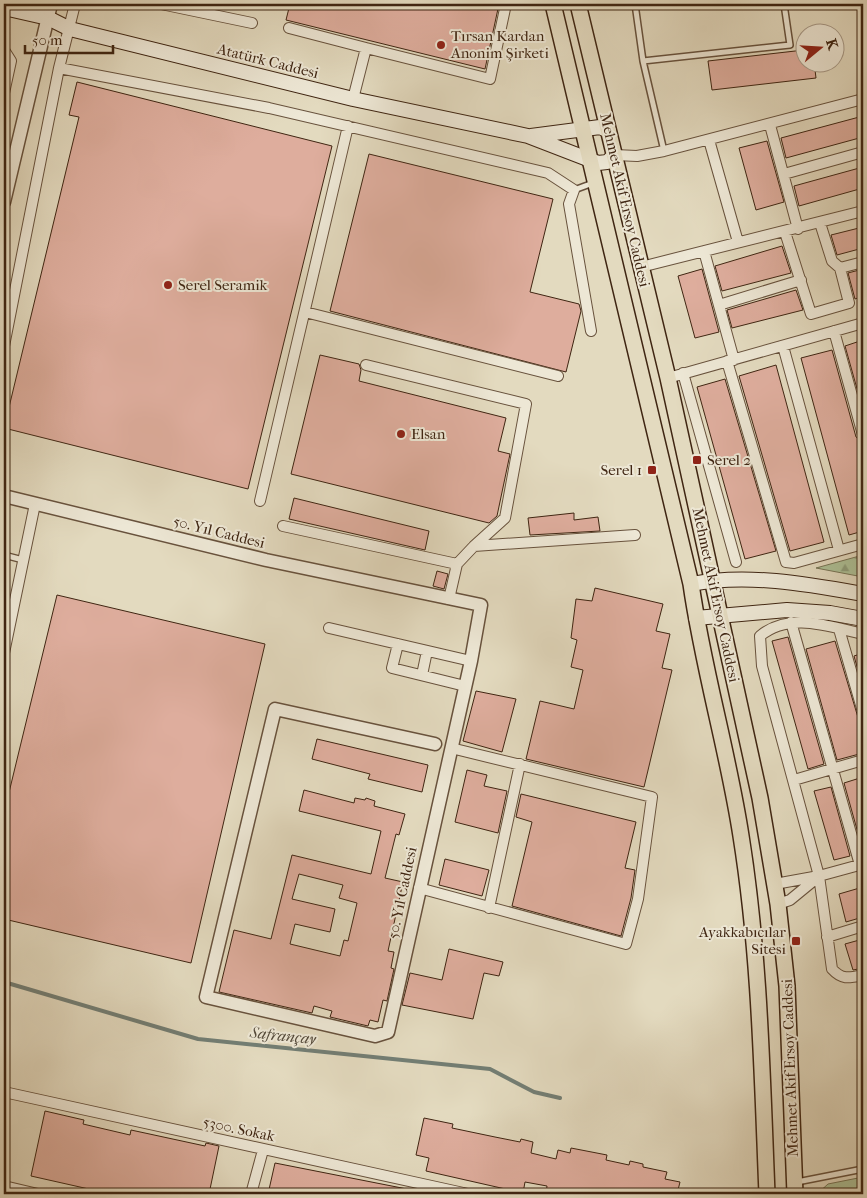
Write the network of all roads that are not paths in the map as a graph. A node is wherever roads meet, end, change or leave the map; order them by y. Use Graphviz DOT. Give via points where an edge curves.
graph roads {
  1 [pos="51,4"];
  2 [pos="75,4"];
  3 [pos="161,4"];
  4 [pos="506,4"];
  5 [pos="552,4"];
  6 [pos="578,4"];
  7 [pos="635,4"];
  8 [pos="784,4"];
  9 [pos="4,8"];
  10 [pos="48,18"];
  11 [pos="252,23"];
  12 [pos="290,28"];
  13 [pos="70,29"];
  14 [pos="366,48"];
  15 [pos="4,50"];
  16 [pos="643,62"];
  17 [pos="59,68"];
  18 [pos="4,93"];
  19 [pos="353,99"];
  20 [pos="863,99"];
  21 [pos="770,125"];
  22 [pos="348,126"];
  23 [pos="581,128"];
  24 [pos="609,130"];
  25 [pos="528,136"];
  26 [pos="709,140"];
  27 [pos="664,151"];
  28 [pos="863,152"];
  29 [pos="615,155"];
  30 [pos="588,160"];
  31 [pos="784,174"];
  32 [pos="594,183"];
  33 [pos="574,190"];
  34 [pos="4,202"];
  35 [pos="863,211"];
  36 [pos="820,223"];
  37 [pos="798,229"];
  38 [pos="786,232"];
  39 [pos="738,242"];
  40 [pos="704,251"];
  41 [pos="863,262"];
  42 [pos="641,267"];
  43 [pos="840,268"];
  44 [pos="801,280"];
  45 [pos="719,305"];
  46 [pos="304,312"];
  47 [pos="863,323"];
  48 [pos="591,331"];
  49 [pos="834,331"];
  50 [pos="4,346"];
  51 [pos="782,346"];
  52 [pos="730,360"];
  53 [pos="366,365"];
  54 [pos="683,373"];
  55 [pos="558,376"];
  56 [pos="668,378"];
  57 [pos="863,435"];
  58 [pos="4,496"];
  59 [pos="260,501"];
  60 [pos="35,504"];
  61 [pos="284,526"];
  62 [pos="635,535"];
  63 [pos="863,544"];
  64 [pos="474,546"];
  65 [pos="839,550"];
  66 [pos="4,555"];
  67 [pos="24,560"];
  68 [pos="736,562"];
  69 [pos="457,564"];
  70 [pos="713,579"];
  71 [pos="691,584"];
  72 [pos="863,594"];
  73 [pos="449,599"];
  74 [pos="721,617"];
  75 [pos="696,618"];
  76 [pos="863,619"];
  77 [pos="791,622"];
  78 [pos="329,628"];
  79 [pos="839,629"];
  80 [pos="863,634"];
  81 [pos="398,644"];
  82 [pos="428,651"];
  83 [pos="4,653"];
  84 [pos="470,661"];
  85 [pos="422,675"];
  86 [pos="465,686"];
  87 [pos="863,712"];
  88 [pos="436,744"];
  89 [pos="451,748"];
  90 [pos="863,760"];
  91 [pos="520,764"];
  92 [pos="833,768"];
  93 [pos="794,780"];
  94 [pos="862,864"];
  95 [pos="819,876"];
  96 [pos="775,884"];
  97 [pos="419,888"];
  98 [pos="778,904"];
  99 [pos="489,908"];
  100 [pos="863,926"];
  101 [pos="827,938"];
  102 [pos="863,975"];
  103 [pos="4,1092"];
  104 [pos="263,1150"];
  105 [pos="863,1169"];
  106 [pos="4,1186"];
  107 [pos="795,1188"];
  108 [pos="443,1192"];
  109 [pos="38,1194"];
  110 [pos="252,1194"];
  111 [pos="468,1194"];
  112 [pos="767,1194"];
  1 -- 10 [label="street"];
  2 -- 13 [label="street"];
  3 -- 11 [label="street"];
  4 -- 14 [label="street" via="490,79"];
  5 -- 23 [label="main road, Mehmet Akif Ersoy Caddesi"];
  6 -- 24 [label="main road, Mehmet Akif Ersoy Caddesi"];
  7 -- 16 [label="lane"];
  8 -- 16 [label="lane" via="790,45"];
  9 -- 10 [label="main road, Atatürk Caddesi"];
  10 -- 13 [label="main road, Atatürk Caddesi"];
  10 -- 34 [label="street"];
  12 -- 14 [label="street"];
  13 -- 17 [label="street"];
  13 -- 19 [label="main road, Atatürk Caddesi"];
  14 -- 19 [label="street"];
  15 -- 18 [label="street" via="11,61"];
  16 -- 27 [label="lane"];
  17 -- 22 [label="street"];
  17 -- 50 [label="street"];
  19 -- 25 [label="main road, Atatürk Caddesi"];
  20 -- 21 [label="street"];
  21 -- 26 [label="street"];
  21 -- 31 [label="street"];
  22 -- 33 [label="street" via="548,173"];
  22 -- 46 [label="street"];
  23 -- 24 [label="main road"];
  23 -- 25 [label="main road"];
  23 -- 30 [label="main road, Mehmet Akif Ersoy Caddesi"];
  24 -- 29 [label="main road, Mehmet Akif Ersoy Caddesi"];
  25 -- 30 [label="main road"];
  26 -- 27 [label="street"];
  26 -- 39 [label="street"];
  27 -- 29 [label="street" via="637,156"];
  28 -- 31 [label="street"];
  29 -- 30 [label="main road" via="602,163"];
  29 -- 42 [label="main road, Mehmet Akif Ersoy Caddesi"];
  30 -- 32 [label="main road, Mehmet Akif Ersoy Caddesi"];
  31 -- 37 [label="street"];
  32 -- 33 [label="lane"];
  32 -- 71 [label="main road, Mehmet Akif Ersoy Caddesi"];
  33 -- 48 [label="street" via="569,204"];
  35 -- 36 [label="street"];
  36 -- 37 [label="street"];
  36 -- 43 [label="street" via="832,261"];
  37 -- 38 [label="street"];
  38 -- 39 [label="street"];
  38 -- 44 [label="street"];
  39 -- 40 [label="street"];
  40 -- 42 [label="street"];
  40 -- 45 [label="street"];
  41 -- 43 [label="street"];
  42 -- 56 [label="main road, Mehmet Akif Ersoy Caddesi"];
  43 -- 44 [label="street" via="849,303 811,314"];
  44 -- 45 [label="street"];
  45 -- 52 [label="street"];
  46 -- 55 [label="street"];
  46 -- 59 [label="street"];
  47 -- 49 [label="street"];
  49 -- 51 [label="street"];
  49 -- 57 [label="street"];
  51 -- 52 [label="street"];
  51 -- 65 [label="street"];
  52 -- 54 [label="street"];
  52 -- 65 [label="street" via="786,562 794,563"];
  53 -- 64 [label="street" via="526,404 505,518"];
  54 -- 56 [label="street"];
  54 -- 68 [label="street"];
  56 -- 70 [label="main road, Mehmet Akif Ersoy Caddesi"];
  58 -- 60 [label="street, 50. Yıl Caddesi"];
  60 -- 67 [label="street"];
  60 -- 73 [label="street, 50. Yıl Caddesi" via="266,560"];
  61 -- 69 [label="street"];
  62 -- 64 [label="street"];
  63 -- 65 [label="street"];
  64 -- 69 [label="street"];
  66 -- 67 [label="lane"];
  67 -- 83 [label="street"];
  69 -- 73 [label="street"];
  70 -- 71 [label="main road"];
  70 -- 72 [label="main road" via="810,584"];
  70 -- 74 [label="main road, Mehmet Akif Ersoy Caddesi"];
  71 -- 75 [label="main road, Mehmet Akif Ersoy Caddesi"];
  73 -- 84 [label="street, 50. Yıl Caddesi" via="481,605"];
  74 -- 75 [label="main road"];
  74 -- 76 [label="main road" via="786,610"];
  74 -- 96 [label="main road, Mehmet Akif Ersoy Caddesi"];
  75 -- 112 [label="main road, Mehmet Akif Ersoy Caddesi" via="731,773 752,915 759,987"];
  77 -- 79 [label="street"];
  77 -- 92 [label="street"];
  77 -- 93 [label="street" via="760,636 762,666"];
  78 -- 81 [label="street"];
  79 -- 80 [label="street"];
  79 -- 87 [label="street"];
  81 -- 82 [label="street"];
  81 -- 85 [label="street" via="392,668"];
  82 -- 84 [label="street"];
  82 -- 85 [label="street"];
  84 -- 86 [label="street, 50. Yıl Caddesi"];
  85 -- 86 [label="street"];
  86 -- 89 [label="street, 50. Yıl Caddesi"];
  88 -- 97 [label="street, 50. Yıl Caddesi" via="275,709 206,997 375,1036 388,1032"];
  89 -- 91 [label="street"];
  89 -- 97 [label="street, 50. Yıl Caddesi"];
  90 -- 92 [label="street"];
  91 -- 99 [label="street"];
  91 -- 99 [label="street" via="652,797 638,899 626,944"];
  92 -- 93 [label="street"];
  92 -- 94 [label="street"];
  93 -- 95 [label="street"];
  94 -- 95 [label="street"];
  95 -- 96 [label="street"];
  95 -- 98 [label="street" via="790,900"];
  95 -- 101 [label="street"];
  96 -- 98 [label="main road, Mehmet Akif Ersoy Caddesi"];
  97 -- 99 [label="street"];
  98 -- 107 [label="main road, Mehmet Akif Ersoy Caddesi" via="787,986"];
  100 -- 101 [label="street"];
  101 -- 102 [label="street" via="832,969 847,979"];
  103 -- 104 [label="street, 5300. Sokak"];
  104 -- 108 [label="street, 5300. Sokak"];
  104 -- 110 [label="street"];
  105 -- 107 [label="lane"];
  106 -- 109 [label="street"];
  108 -- 111 [label="street, 5300. Sokak"];
}
